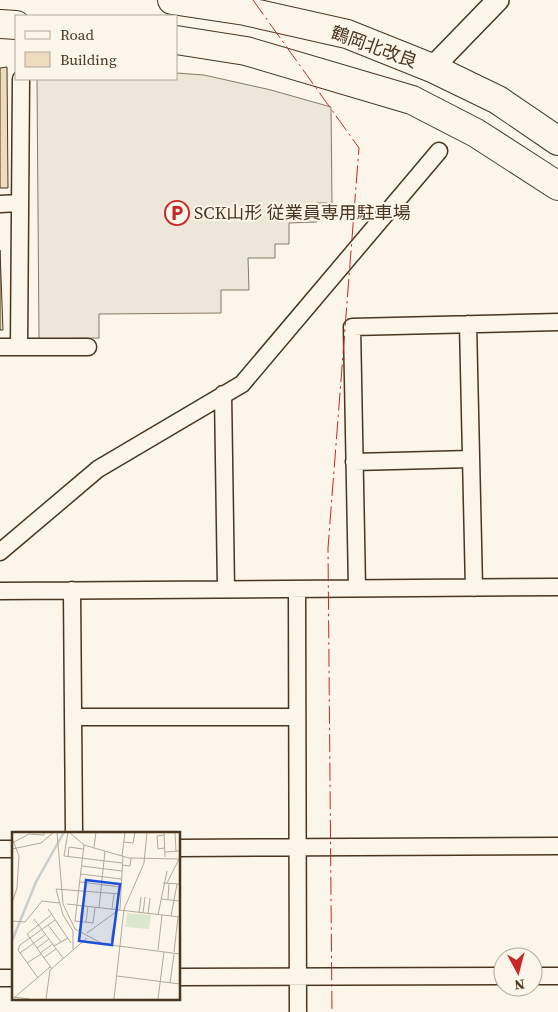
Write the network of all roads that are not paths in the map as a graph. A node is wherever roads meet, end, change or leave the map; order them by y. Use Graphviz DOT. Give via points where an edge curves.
graph roads {
  1 [pos="172,0"];
  2 [pos="498,0"];
  3 [pos="0,24"];
  4 [pos="15,25"];
  5 [pos="178,40"];
  6 [pos="432,68"];
  7 [pos="21,80"];
  8 [pos="558,141"];
  9 [pos="439,151"];
  10 [pos="558,186"];
  11 [pos="20,203"];
  12 [pos="0,204"];
  13 [pos="558,322"];
  14 [pos="468,324"];
  15 [pos="0,347"];
  16 [pos="20,347"];
  17 [pos="88,347"];
  18 [pos="223,394"];
  19 [pos="471,459"];
  20 [pos="354,462"];
  21 [pos="0,552"];
  22 [pos="558,587"];
  23 [pos="357,588"];
  24 [pos="474,588"];
  25 [pos="226,589"];
  26 [pos="297,589"];
  27 [pos="72,590"];
  28 [pos="0,591"];
  29 [pos="73,717"];
  30 [pos="297,717"];
  31 [pos="74,832"];
  32 [pos="558,846"];
  33 [pos="180,848"];
  34 [pos="298,848"];
  35 [pos="493,976"];
  36 [pos="543,976"];
  37 [pos="558,976"];
  38 [pos="180,977"];
  39 [pos="298,977"];
  40 [pos="298,1012"];
  1 -- 6 [label="highway, 鶴岡北改良" via="245,11 347,34"];
  2 -- 6 [label="street"];
  3 -- 4 [label="highway"];
  5 -- 10 [label="highway" via="246,51 412,100 476,133"];
  6 -- 8 [label="highway, 鶴岡北改良" via="498,100"];
  7 -- 11 [label="street"];
  9 -- 18 [label="street" via="242,384"];
  11 -- 12 [label="street"];
  11 -- 16 [label="street"];
  13 -- 14 [label="street"];
  14 -- 19 [label="street"];
  14 -- 20 [label="street" via="352,327"];
  15 -- 16 [label="street"];
  16 -- 17 [label="street"];
  18 -- 21 [label="street" via="98,469"];
  18 -- 25 [label="street"];
  19 -- 20 [label="street"];
  19 -- 24 [label="street"];
  20 -- 23 [label="street"];
  22 -- 24 [label="street"];
  23 -- 24 [label="street"];
  23 -- 26 [label="street"];
  25 -- 26 [label="street"];
  25 -- 27 [label="street"];
  26 -- 30 [label="street"];
  27 -- 28 [label="street"];
  27 -- 29 [label="street"];
  29 -- 30 [label="street"];
  29 -- 31 [label="street"];
  30 -- 34 [label="street"];
  32 -- 34 [label="street"];
  33 -- 34 [label="street"];
  34 -- 39 [label="street"];
  35 -- 39 [label="street"];
  36 -- 37 [label="street"];
  38 -- 39 [label="street"];
  39 -- 40 [label="street"];
}
